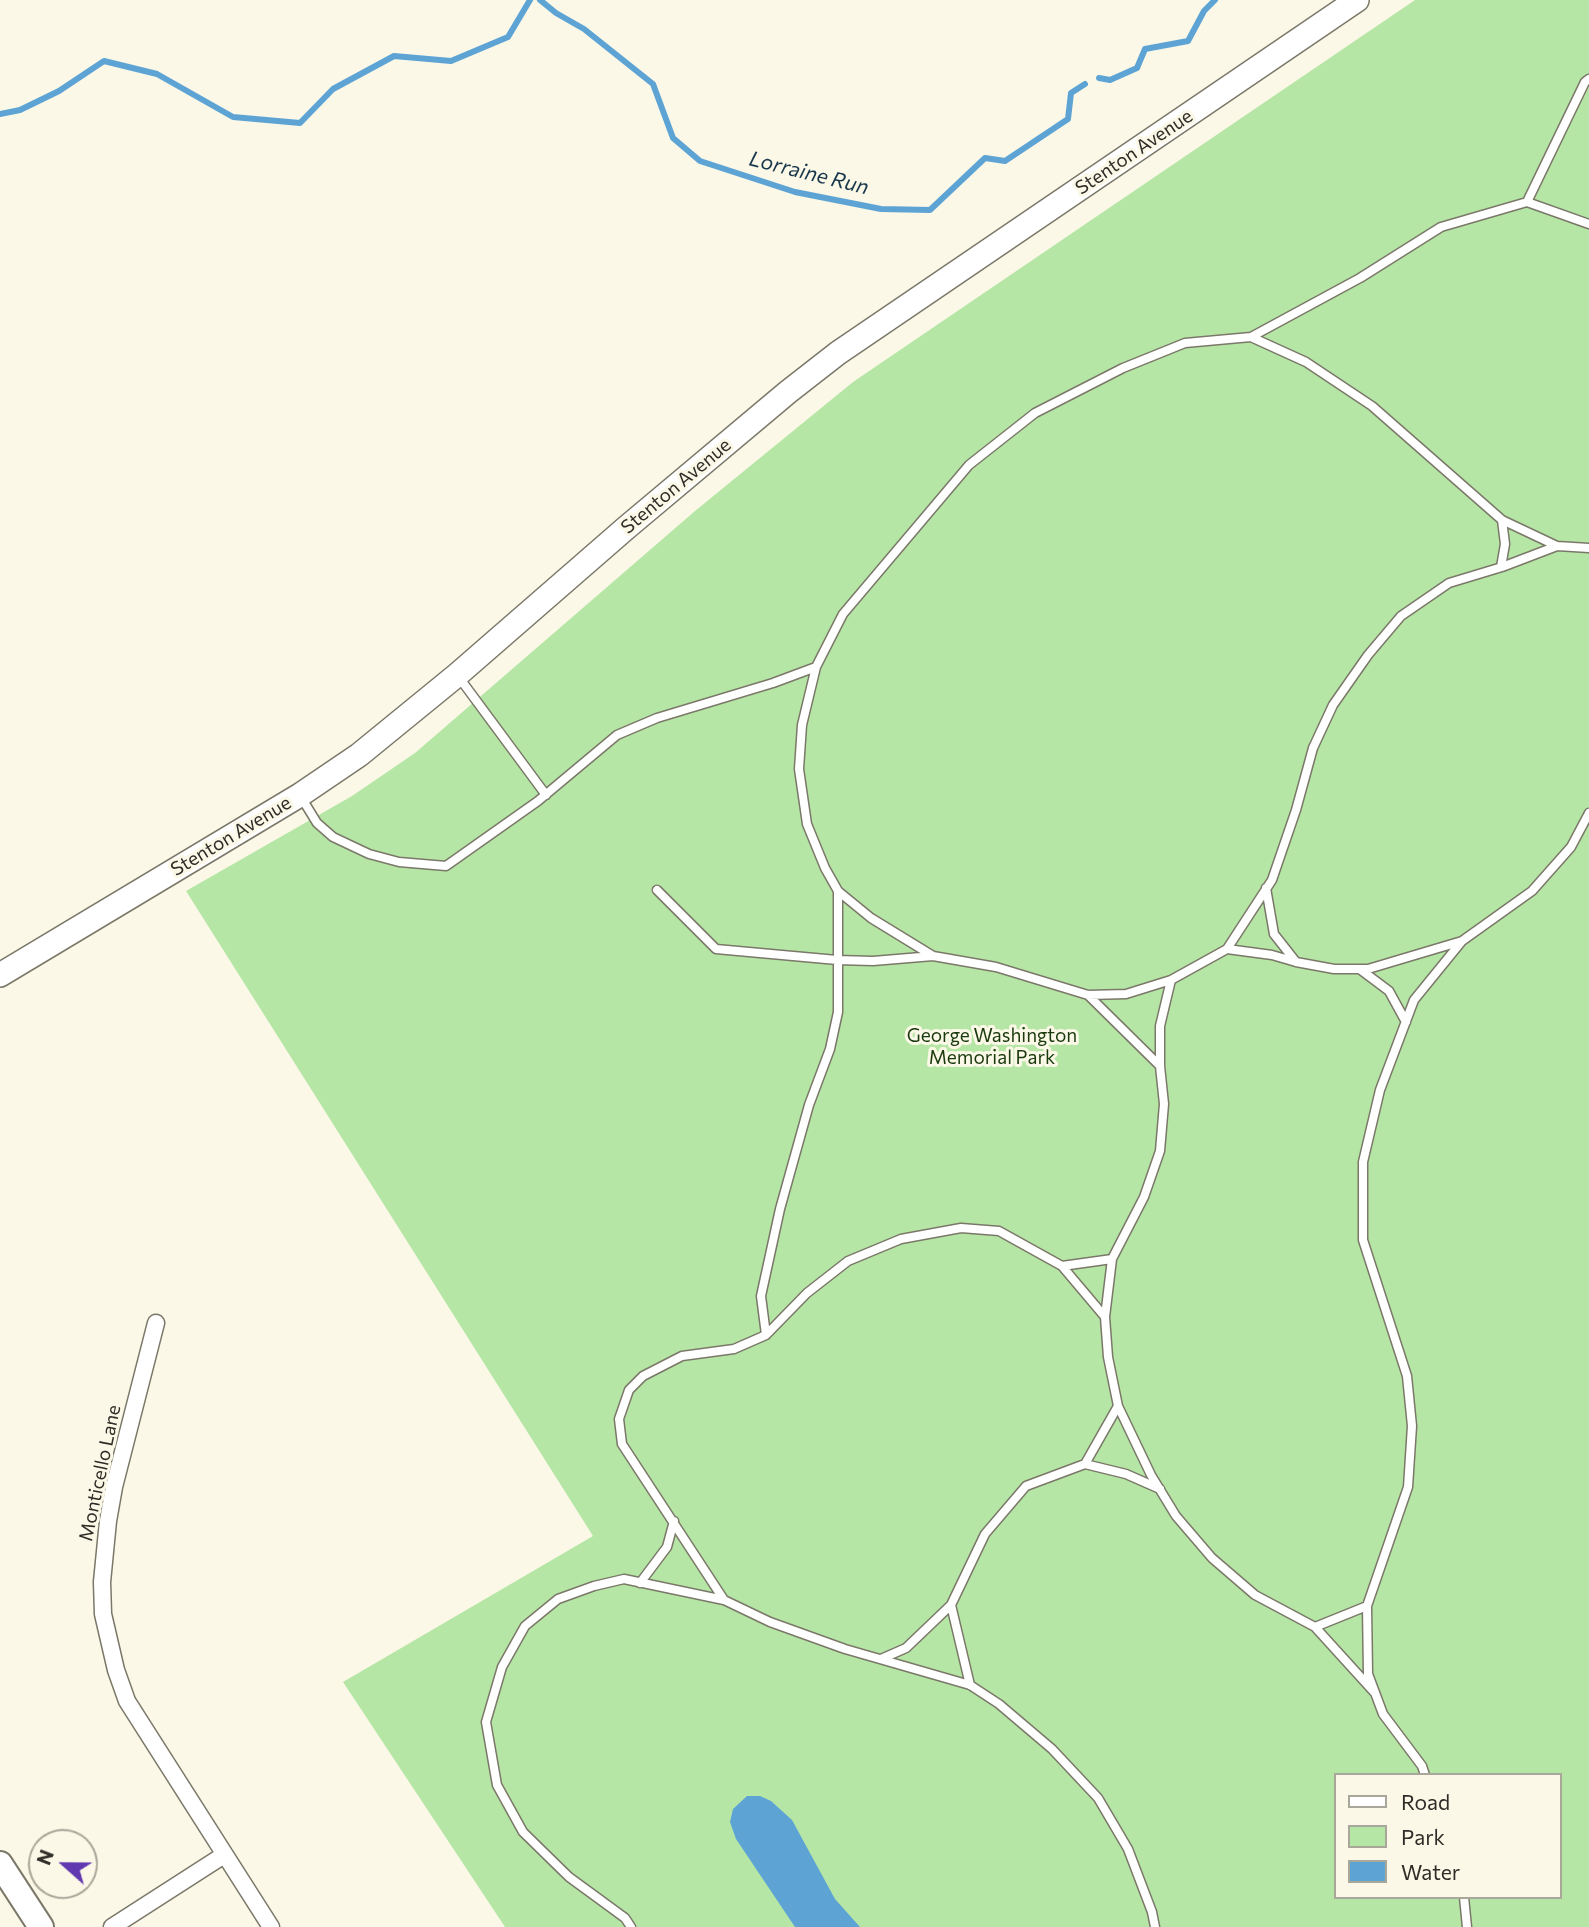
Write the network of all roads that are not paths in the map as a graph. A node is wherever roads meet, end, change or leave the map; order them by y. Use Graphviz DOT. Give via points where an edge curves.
graph roads {
  1 [pos="1357,0"];
  2 [pos="1589,79"];
  3 [pos="1527,202"];
  4 [pos="1589,225"];
  5 [pos="1251,337"];
  6 [pos="1502,520"];
  7 [pos="1557,546"];
  8 [pos="1589,548"];
  9 [pos="1501,567"];
  10 [pos="816,667"];
  11 [pos="457,675"];
  12 [pos="300,794"];
  13 [pos="546,795"];
  14 [pos="1589,813"];
  15 [pos="1266,888"];
  16 [pos="657,890"];
  17 [pos="838,891"];
  18 [pos="1462,941"];
  19 [pos="1227,949"];
  20 [pos="933,956"];
  21 [pos="837,960"];
  22 [pos="1296,962"];
  23 [pos="1360,969"];
  24 [pos="0,975"];
  25 [pos="1171,980"];
  26 [pos="1088,995"];
  27 [pos="1406,1022"];
  28 [pos="1160,1066"];
  29 [pos="1112,1259"];
  30 [pos="1062,1266"];
  31 [pos="1105,1317"];
  32 [pos="156,1323"];
  33 [pos="766,1335"];
  34 [pos="1118,1406"];
  35 [pos="1086,1464"];
  36 [pos="1160,1489"];
  37 [pos="674,1521"];
  38 [pos="639,1583"];
  39 [pos="724,1600"];
  40 [pos="951,1605"];
  41 [pos="1367,1606"];
  42 [pos="1315,1627"];
  43 [pos="881,1659"];
  44 [pos="970,1685"];
  45 [pos="1375,1693"];
  46 [pos="1424,1773"];
  47 [pos="225,1855"];
  48 [pos="0,1864"];
  49 [pos="1464,1899"];
  50 [pos="41,1927"];
  51 [pos="113,1927"];
  52 [pos="271,1927"];
  53 [pos="631,1927"];
  54 [pos="1154,1927"];
  55 [pos="1466,1927"];
  1 -- 11 [label="main road, Stenton Avenue" via="838,353"];
  2 -- 3 [label="lane"];
  3 -- 4 [label="lane"];
  3 -- 5 [label="lane" via="1441,227 1360,278"];
  5 -- 6 [label="lane" via="1306,362 1372,406"];
  5 -- 10 [label="lane" via="1185,343 1123,368 1035,413 969,465 926,514 843,614"];
  6 -- 7 [label="lane"];
  6 -- 9 [label="lane" via="1506,544"];
  7 -- 8 [label="lane"];
  7 -- 9 [label="lane"];
  9 -- 15 [label="lane" via="1449,583 1401,616 1368,655 1333,705 1313,748 1296,810"];
  10 -- 13 [label="lane" via="617,735"];
  10 -- 17 [label="lane" via="802,725 799,769 807,824"];
  11 -- 12 [label="main road, Stenton Avenue" via="370,747"];
  11 -- 13 [label="lane"];
  12 -- 13 [label="lane" via="317,823 369,854 446,866"];
  12 -- 24 [label="main road, Stenton Avenue"];
  14 -- 18 [label="lane" via="1571,847 1532,891"];
  15 -- 19 [label="lane"];
  15 -- 22 [label="lane" via="1274,934"];
  16 -- 21 [label="lane" via="716,949"];
  17 -- 20 [label="lane" via="871,918"];
  17 -- 21 [label="lane"];
  18 -- 23 [label="lane"];
  18 -- 27 [label="lane" via="1414,1000"];
  19 -- 22 [label="lane"];
  19 -- 25 [label="lane"];
  20 -- 21 [label="lane"];
  20 -- 26 [label="lane" via="996,967"];
  21 -- 33 [label="lane" via="838,1012 830,1049 809,1105 761,1296"];
  22 -- 23 [label="lane"];
  23 -- 27 [label="lane" via="1389,991"];
  25 -- 26 [label="lane" via="1126,994"];
  25 -- 28 [label="lane" via="1160,1026"];
  26 -- 28 [label="lane"];
  27 -- 41 [label="lane" via="1380,1090 1363,1162 1363,1240 1407,1376 1412,1426 1408,1488"];
  28 -- 29 [label="lane" via="1164,1104 1160,1151 1144,1197"];
  29 -- 30 [label="lane"];
  29 -- 31 [label="lane"];
  30 -- 31 [label="lane"];
  30 -- 33 [label="lane" via="999,1231 961,1228 901,1239 848,1261 807,1293"];
  31 -- 34 [label="lane"];
  32 -- 47 [label="street, Monticello Lane" via="114,1487 102,1583 103,1614 127,1701"];
  33 -- 37 [label="lane" via="734,1349 682,1356 643,1376 629,1390 619,1419 622,1444"];
  34 -- 35 [label="lane"];
  34 -- 36 [label="lane"];
  35 -- 36 [label="lane"];
  35 -- 40 [label="lane" via="1026,1486 985,1534"];
  36 -- 42 [label="lane" via="1212,1558 1255,1595"];
  37 -- 38 [label="lane" via="667,1547"];
  37 -- 39 [label="lane"];
  38 -- 39 [label="lane"];
  38 -- 53 [label="lane" via="624,1579 558,1599 525,1626 502,1667 486,1722 497,1784 523,1832"];
  39 -- 43 [label="lane" via="783,1626"];
  40 -- 43 [label="lane" via="906,1648"];
  40 -- 44 [label="lane"];
  41 -- 42 [label="lane"];
  41 -- 45 [label="lane" via="1368,1674"];
  42 -- 45 [label="lane"];
  43 -- 44 [label="lane"];
  44 -- 54 [label="lane" via="999,1703 1052,1749 1098,1798 1128,1849"];
  45 -- 46 [label="lane" via="1383,1714"];
  47 -- 51 [label="street"];
  47 -- 52 [label="street, Monticello Lane"];
  48 -- 50 [label="main road"];
  49 -- 55 [label="lane"];
}
